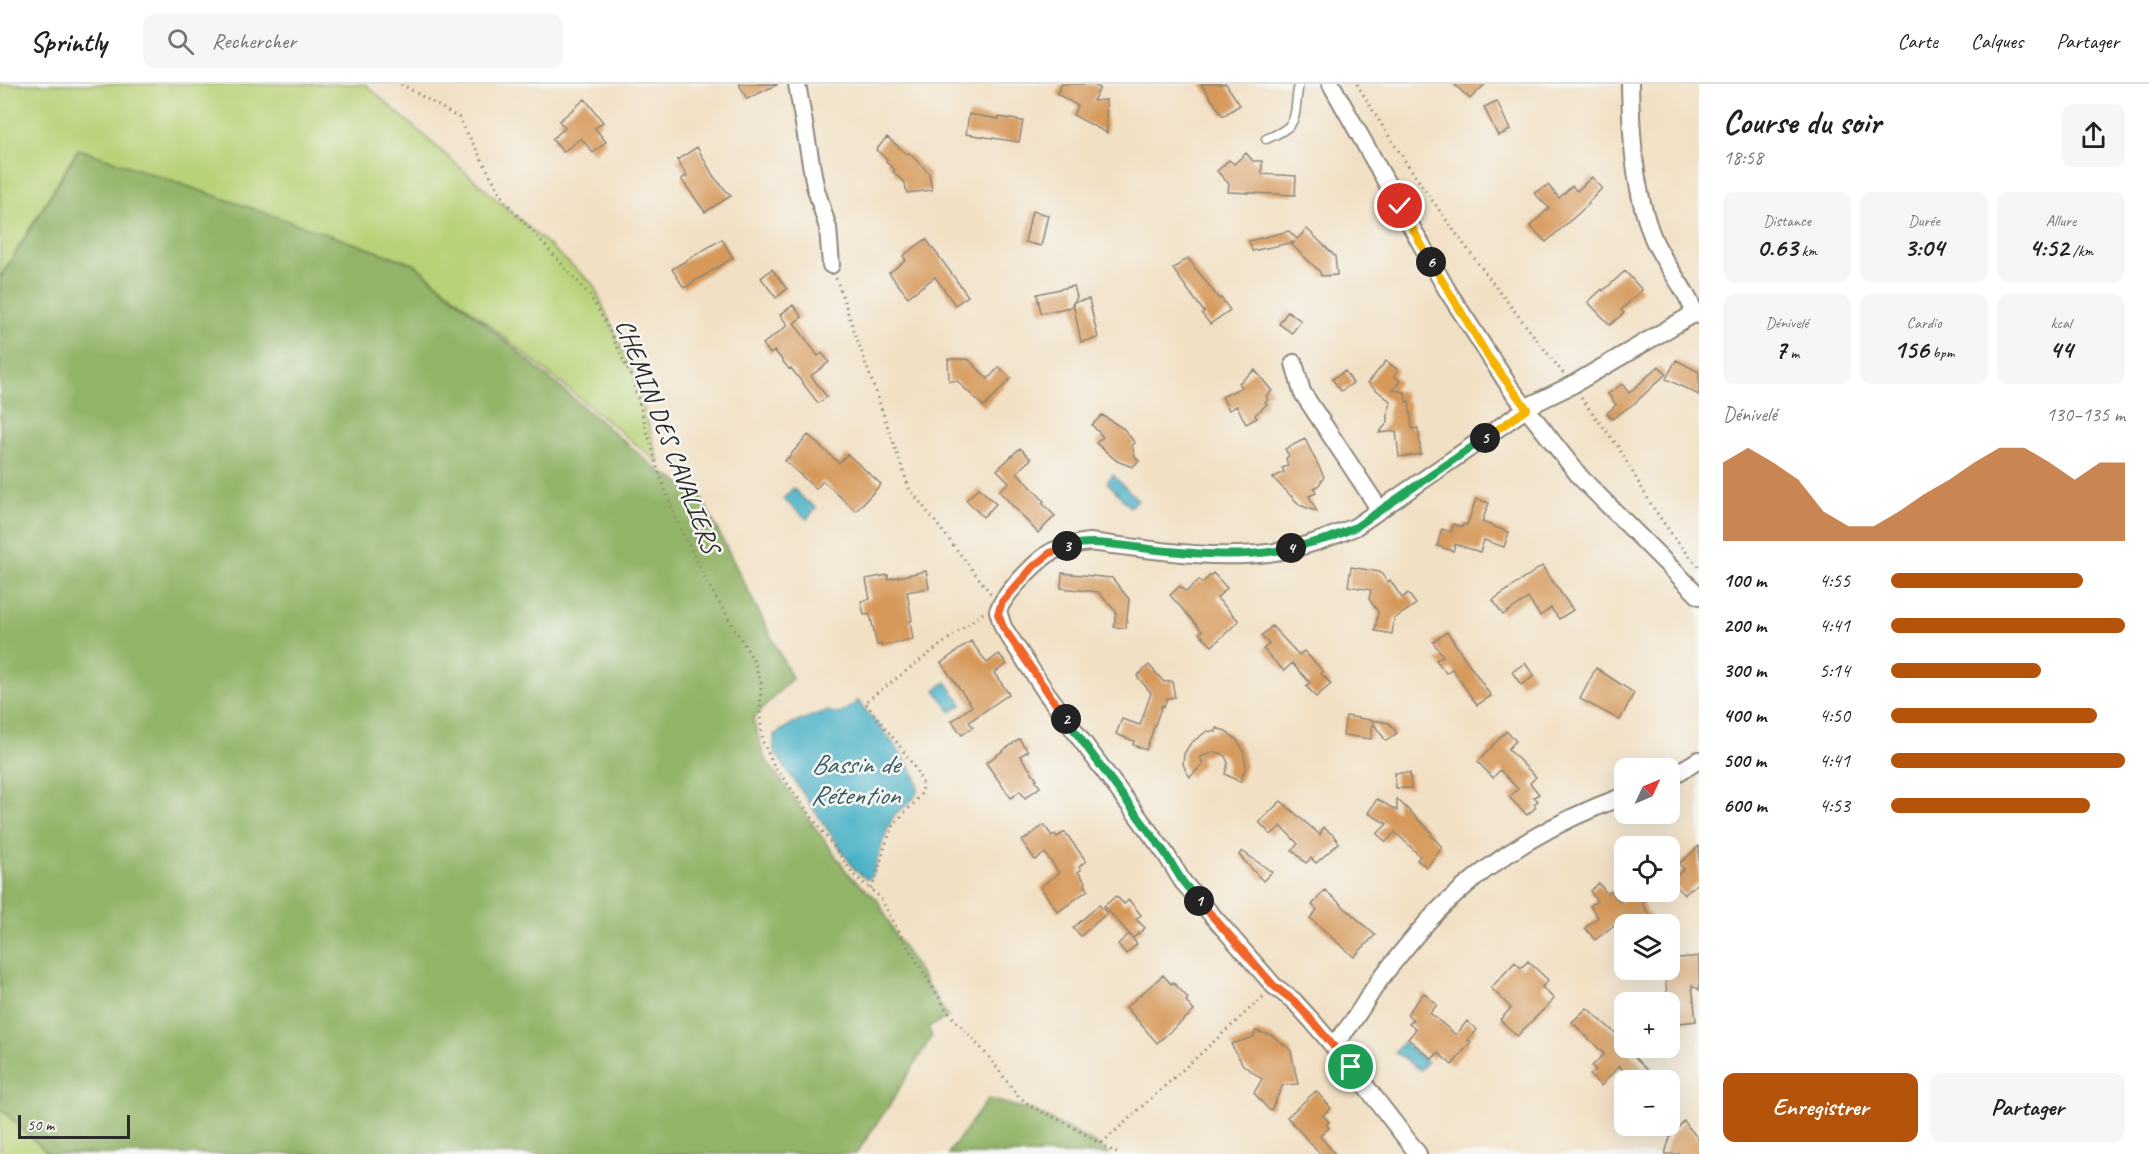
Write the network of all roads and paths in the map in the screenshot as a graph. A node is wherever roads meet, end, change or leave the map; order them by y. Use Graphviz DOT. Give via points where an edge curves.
graph roads {
  1 [pos="401,84"];
  2 [pos="797,84"];
  3 [pos="1299,84"];
  4 [pos="1331,84"];
  5 [pos="1357,84"];
  6 [pos="1630,84"];
  7 [pos="1266,139"];
  8 [pos="831,265"];
  9 [pos="1697,315"];
  10 [pos="1294,363"];
  11 [pos="1572,385"];
  12 [pos="1527,409"];
  13 [pos="1380,510"];
  14 [pos="1699,567"];
  15 [pos="1699,596"];
  16 [pos="999,608"];
  17 [pos="1699,760"];
  18 [pos="1680,771"];
  19 [pos="1614,800"];
  20 [pos="871,889"];
  21 [pos="1274,986"];
  22 [pos="1332,1045"];
  23 [pos="1102,1143"];
  24 [pos="1118,1154"];
  25 [pos="1418,1154"];
  1 -- 20 [label="path, CHEMIN DES CAVALIERS" via="459,118 504,200 589,294 633,381 675,519 754,661 761,682 763,742 773,764 855,876"];
  2 -- 8 [label="street" via="815,186 828,228"];
  3 -- 7 [label="lane" via="1292,124"];
  4 -- 12 [label="street" via="1446,290"];
  5 -- 11 [label="path" via="1465,248"];
  6 -- 9 [label="street" via="1637,177 1648,223 1661,254"];
  8 -- 16 [label="path" via="909,488"];
  9 -- 11 [label="street"];
  10 -- 13 [label="street" via="1302,392"];
  11 -- 12 [label="street"];
  11 -- 14 [label="path" via="1617,445 1669,531"];
  12 -- 13 [label="street"];
  12 -- 15 [label="street" via="1581,478"];
  13 -- 16 [label="street" via="1356,527 1330,538 1269,553 1218,554 1089,542 1069,545 1042,559"];
  16 -- 20 [label="path" via="989,608 865,702 910,760 923,790 890,834"];
  16 -- 21 [label="street" via="1003,627 1045,690 1183,882"];
  17 -- 18 [label="street"];
  19 -- 22 [label="street" via="1536,835 1468,883 1387,970"];
  20 -- 23 [label="path, CHEMIN DES CAVALIERS" via="880,897 948,1012 1017,1095 1032,1107"];
  21 -- 22 [label="street" via="1294,1001"];
  21 -- 23 [label="path"];
  22 -- 25 [label="street"];
  23 -- 24 [label="path, CHEMIN DES CAVALIERS"];
}
